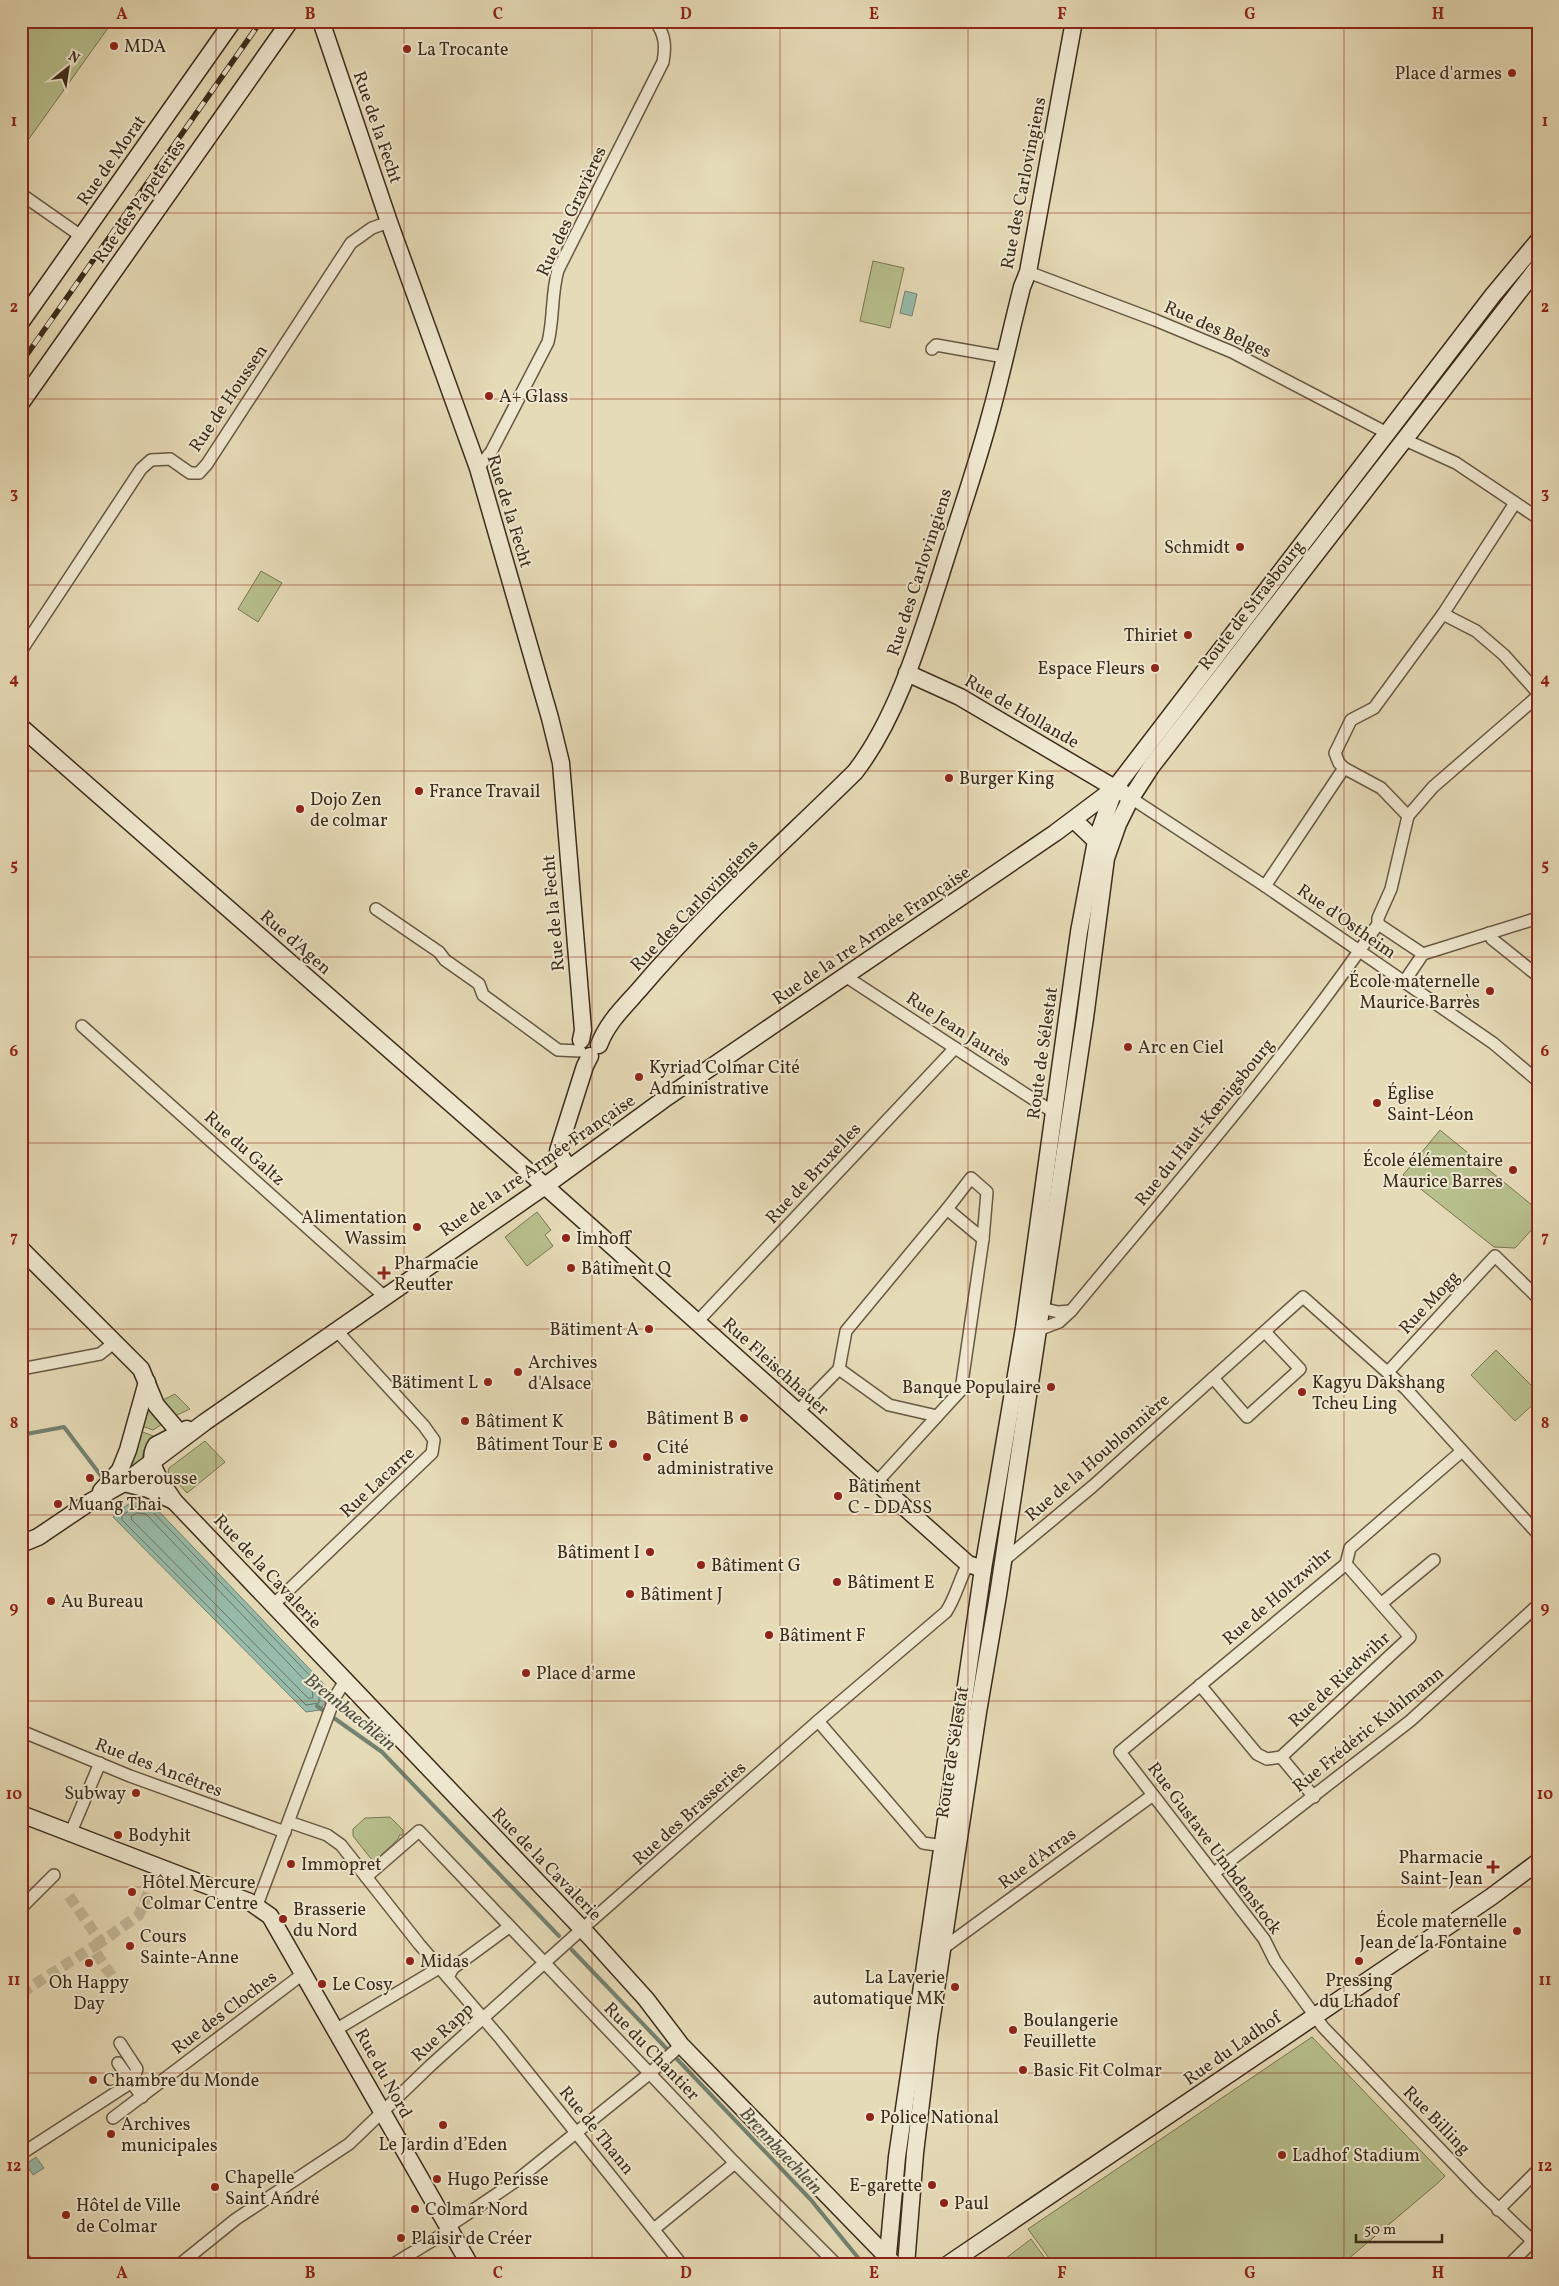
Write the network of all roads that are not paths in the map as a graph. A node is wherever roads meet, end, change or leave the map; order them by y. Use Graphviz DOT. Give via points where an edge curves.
graph roads {
  1 [pos="233,21"];
  2 [pos="290,21"];
  3 [pos="321,21"];
  4 [pos="655,21"];
  5 [pos="1074,21"];
  6 [pos="21,194"];
  7 [pos="389,222"];
  8 [pos="81,236"];
  9 [pos="1538,240"];
  10 [pos="1538,267"];
  11 [pos="1028,272"];
  12 [pos="21,322"];
  13 [pos="932,349"];
  14 [pos="1004,357"];
  15 [pos="21,403"];
  16 [pos="1387,433"];
  17 [pos="1403,439"];
  18 [pos="478,468"];
  19 [pos="1515,503"];
  20 [pos="1538,518"];
  21 [pos="1443,614"];
  22 [pos="21,652"];
  23 [pos="907,673"];
  24 [pos="1538,695"];
  25 [pos="21,727"];
  26 [pos="1344,768"];
  27 [pos="1114,788"];
  28 [pos="1131,798"];
  29 [pos="1408,816"];
  30 [pos="1074,820"];
  31 [pos="1096,841"];
  32 [pos="1265,886"];
  33 [pos="376,909"];
  34 [pos="1538,918"];
  35 [pos="1378,924"];
  36 [pos="1489,933"];
  37 [pos="1360,951"];
  38 [pos="1423,954"];
  39 [pos="845,976"];
  40 [pos="1538,976"];
  41 [pos="1404,982"];
  42 [pos="82,1026"];
  43 [pos="588,1045"];
  44 [pos="955,1048"];
  45 [pos="1538,1081"];
  46 [pos="1054,1112"];
  47 [pos="568,1168"];
  48 [pos="545,1186"];
  49 [pos="947,1209"];
  50 [pos="983,1239"];
  51 [pos="21,1249"];
  52 [pos="385,1297"];
  53 [pos="1538,1298"];
  54 [pos="1041,1308"];
  55 [pos="1071,1311"];
  56 [pos="697,1322"];
  57 [pos="1031,1329"];
  58 [pos="336,1330"];
  59 [pos="1265,1332"];
  60 [pos="115,1342"];
  61 [pos="21,1369"];
  62 [pos="839,1369"];
  63 [pos="1388,1372"];
  64 [pos="1213,1378"];
  65 [pos="147,1382"];
  66 [pos="797,1412"];
  67 [pos="937,1416"];
  68 [pos="205,1422"];
  69 [pos="179,1432"];
  70 [pos="1462,1451"];
  71 [pos="152,1464"];
  72 [pos="876,1482"];
  73 [pos="124,1484"];
  74 [pos="174,1501"];
  75 [pos="90,1502"];
  76 [pos="1538,1534"];
  77 [pos="21,1544"];
  78 [pos="1003,1560"];
  79 [pos="1434,1560"];
  80 [pos="1346,1564"];
  81 [pos="976,1566"];
  82 [pos="1382,1603"];
  83 [pos="273,1605"];
  84 [pos="1538,1605"];
  85 [pos="345,1681"];
  86 [pos="1200,1685"];
  87 [pos="818,1721"];
  88 [pos="21,1731"];
  89 [pos="1120,1752"];
  90 [pos="1281,1757"];
  91 [pos="100,1763"];
  92 [pos="1153,1795"];
  93 [pos="1314,1797"];
  94 [pos="21,1814"];
  95 [pos="287,1827"];
  96 [pos="71,1832"];
  97 [pos="944,1846"];
  98 [pos="1538,1862"];
  99 [pos="1214,1873"];
  100 [pos="54,1875"];
  101 [pos="366,1877"];
  102 [pos="257,1905"];
  103 [pos="21,1908"];
  104 [pos="509,1927"];
  105 [pos="582,1929"];
  106 [pos="935,1949"];
  107 [pos="544,1963"];
  108 [pos="439,1968"];
  109 [pos="304,1973"];
  110 [pos="448,1977"];
  111 [pos="1314,2015"];
  112 [pos="483,2018"];
  113 [pos="336,2029"];
  114 [pos="120,2043"];
  115 [pos="681,2045"];
  116 [pos="118,2063"];
  117 [pos="650,2074"];
  118 [pos="132,2082"];
  119 [pos="142,2097"];
  120 [pos="382,2112"];
  121 [pos="113,2118"];
  122 [pos="576,2132"];
  123 [pos="21,2154"];
  124 [pos="734,2163"];
  125 [pos="1538,2170"];
  126 [pos="1498,2210"];
  127 [pos="448,2227"];
  128 [pos="654,2229"];
  129 [pos="1535,2243"];
  130 [pos="21,2256"];
  131 [pos="890,2263"];
  132 [pos="30,2265"];
  133 [pos="179,2265"];
  134 [pos="392,2265"];
  135 [pos="470,2265"];
  136 [pos="682,2265"];
  137 [pos="837,2265"];
  138 [pos="906,2265"];
  139 [pos="947,2265"];
  140 [pos="1509,2265"];
  1 -- 8 [label="main road, Rue de Morat"];
  2 -- 15 [label="main road, Rue des Papeteries"];
  3 -- 7 [label="main road, Rue de la Fecht"];
  4 -- 18 [label="street, Rue des Gravières" via="666,47 663,62 558,270 552,297 551,331 544,350 491,452"];
  5 -- 11 [label="main road, Rue des Carlovingiens"];
  6 -- 8 [label="street"];
  7 -- 18 [label="main road, Rue de la Fecht"];
  7 -- 22 [label="street, Rue de Houssen" via="372,228 351,243 199,473 190,473 170,459 151,460 141,470"];
  8 -- 12 [label="main road, Rue de Morat"];
  9 -- 16 [label="main road, Route de Strasbourg"];
  10 -- 17 [label="main road, Route de Strasbourg"];
  11 -- 14 [label="main road, Rue des Carlovingiens"];
  11 -- 16 [label="street, Rue des Belges" via="1232,352"];
  13 -- 14 [label="street" via="936,345"];
  14 -- 23 [label="main road, Rue des Carlovingiens" via="990,416"];
  16 -- 17 [label="main road"];
  16 -- 27 [label="main road, Route de Strasbourg"];
  17 -- 19 [label="street" via="1456,463"];
  17 -- 28 [label="main road, Route de Strasbourg" via="1151,767"];
  18 -- 43 [label="main road, Rue de la Fecht" via="561,763"];
  19 -- 20 [label="street"];
  19 -- 21 [label="street"];
  21 -- 24 [label="street" via="1476,631 1504,655"];
  21 -- 26 [label="street" via="1374,708 1351,720 1335,753"];
  23 -- 27 [label="main road, Rue de Hollande" via="960,697"];
  23 -- 43 [label="main road, Rue des Carlovingiens" via="856,772 702,922"];
  24 -- 29 [label="street" via="1433,787"];
  25 -- 48 [label="main road, Rue d'Agen"];
  26 -- 29 [label="street" via="1381,788"];
  26 -- 32 [label="street"];
  27 -- 28 [label="main road, Rue de Hollande"];
  27 -- 30 [label="main road, Rue de la 1re Armée Française"];
  27 -- 31 [label="main road, Route de Sélestat"];
  28 -- 32 [label="street, Rue d'Ostheim"];
  28 -- 54 [label="main road, Route de Sélestat" via="1106,858"];
  29 -- 35 [label="street, Rue du Haut-Kœnigsbourg" via="1391,888"];
  30 -- 31 [label="main road"];
  30 -- 39 [label="main road, Rue de la 1re Armée Française"];
  31 -- 46 [label="main road, Route de Sélestat" via="1079,932"];
  32 -- 37 [label="street, Rue d'Ostheim"];
  33 -- 43 [label="street" via="439,952 479,984 484,995 558,1050"];
  34 -- 36 [label="street"];
  35 -- 37 [label="street, Rue du Haut-Kœnigsbourg"];
  35 -- 38 [label="street, Rue d'Ostheim"];
  36 -- 38 [label="street"];
  36 -- 40 [label="street" via="1492,939"];
  37 -- 41 [label="street, Rue d'Ostheim"];
  37 -- 55 [label="street, Rue du Haut-Kœnigsbourg" via="1225,1126"];
  38 -- 41 [label="street"];
  39 -- 44 [label="street, Rue Jean Jaurès"];
  39 -- 47 [label="main road, Rue de la 1re Armée Française"];
  41 -- 45 [label="street, Rue d'Ostheim" via="1493,1043"];
  42 -- 52 [label="street, Rue du Galtz"];
  43 -- 47 [label="main road, Rue de la Fecht" via="558,1151"];
  44 -- 46 [label="street, Rue Jean Jaurès"];
  44 -- 56 [label="street, Rue de Bruxelles"];
  46 -- 57 [label="main road, Route de Sélestat"];
  47 -- 48 [label="main road, Rue de la 1re Armée Française"];
  48 -- 52 [label="main road, Rue de la 1re Armée Française"];
  48 -- 56 [label="main road, Rue Fleischhauer"];
  49 -- 50 [label="street"];
  49 -- 50 [label="street" via="971,1178 987,1192"];
  49 -- 62 [label="street" via="846,1331"];
  50 -- 67 [label="street" via="961,1390"];
  51 -- 60 [label="main road"];
  52 -- 58 [label="main road, Rue de la 1re Armée Française"];
  53 -- 63 [label="street, Rue Mogg" via="1495,1256"];
  54 -- 55 [label="street"];
  54 -- 57 [label="main road, Route de Sélestat"];
  55 -- 57 [label="street, Rue du Haut-Kœnigsbourg" via="1059,1322"];
  56 -- 66 [label="main road, Rue Fleischhauer"];
  57 -- 78 [label="main road, Route de Sélestat"];
  57 -- 81 [label="main road, Route de Sélestat"];
  58 -- 68 [label="main road, Rue de la 1re Armée Française"];
  58 -- 83 [label="street, Rue Lacarre" via="424,1426 434,1440 432,1454"];
  59 -- 63 [label="street, Rue de la Houblonnière" via="1303,1297"];
  59 -- 64 [label="street, Rue de la Houblonnière"];
  59 -- 64 [label="street" via="1300,1369 1247,1417"];
  60 -- 61 [label="street" via="100,1354"];
  60 -- 65 [label="main road" via="141,1369"];
  62 -- 66 [label="street"];
  62 -- 67 [label="street" via="889,1405"];
  63 -- 70 [label="street"];
  64 -- 78 [label="street, Rue de la Houblonnière" via="1093,1486"];
  65 -- 69 [label="main road" via="156,1404"];
  65 -- 75 [label="main road" via="120,1470"];
  66 -- 72 [label="main road, Rue Fleischhauer"];
  67 -- 72 [label="street"];
  68 -- 69 [label="main road"];
  68 -- 71 [label="main road"];
  69 -- 71 [label="main road" via="156,1444"];
  70 -- 76 [label="street"];
  70 -- 80 [label="street, Rue de Holtzwihr" via="1350,1548"];
  71 -- 73 [label="main road"];
  71 -- 74 [label="main road, Rue de la Cavalerie"];
  72 -- 81 [label="main road, Rue Fleischhauer"];
  73 -- 74 [label="main road, Rue de la Cavalerie" via="148,1489"];
  73 -- 75 [label="main road"];
  74 -- 83 [label="main road, Rue de la Cavalerie"];
  75 -- 77 [label="main road" via="38,1537"];
  78 -- 81 [label="main road"];
  78 -- 106 [label="main road, Route de Sélestat"];
  79 -- 82 [label="street, Rue de Riedwihr"];
  80 -- 82 [label="street, Rue de Riedwihr"];
  80 -- 86 [label="street, Rue de Holtzwihr"];
  81 -- 87 [label="street, Rue des Brasseries" via="959,1581 946,1612"];
  81 -- 97 [label="main road, Route de Sélestat"];
  82 -- 90 [label="street, Rue de Riedwihr" via="1410,1637"];
  83 -- 85 [label="main road, Rue de la Cavalerie"];
  84 -- 93 [label="street, Rue Frédéric Kuhlmann" via="1410,1721"];
  85 -- 95 [label="street" via="335,1697"];
  85 -- 105 [label="main road, Rue de la Cavalerie"];
  86 -- 89 [label="street, Rue de Holtzwihr"];
  86 -- 90 [label="street" via="1257,1754 1268,1759"];
  87 -- 97 [label="street" via="923,1843"];
  87 -- 105 [label="street, Rue des Brasseries"];
  88 -- 91 [label="street, Rue des Ancêtres"];
  89 -- 92 [label="street, Rue Gustave Umbdenstock"];
  90 -- 93 [label="street"];
  91 -- 95 [label="street, Rue des Ancêtres" via="170,1792"];
  91 -- 96 [label="street"];
  92 -- 99 [label="street, Rue Gustave Umbdenstock"];
  92 -- 106 [label="street, Rue d'Arras"];
  93 -- 99 [label="street, Rue Frédéric Kuhlmann"];
  94 -- 96 [label="main road"];
  95 -- 101 [label="street, Rue des Ancêtres" via="335,1839"];
  95 -- 102 [label="street"];
  96 -- 102 [label="main road"];
  97 -- 106 [label="main road, Route de Sélestat"];
  98 -- 111 [label="main road, Rue du Ladhof"];
  99 -- 111 [label="street, Rue Gustave Umbdenstock" via="1264,1938 1275,1961"];
  100 -- 103 [label="street"];
  101 -- 104 [label="street, Rue du Chantier" via="418,1832"];
  101 -- 108 [label="street, Rue de Thann"];
  102 -- 109 [label="main road, Rue du Nord" via="276,1923"];
  104 -- 107 [label="street, Rue du Chantier"];
  104 -- 110 [label="street" via="453,1968"];
  105 -- 107 [label="street, Rue Rapp"];
  105 -- 115 [label="main road, Rue de la Cavalerie" via="646,1999"];
  106 -- 131 [label="main road, Route de Sélestat" via="897,2157"];
  106 -- 138 [label="main road, Route de Sélestat"];
  107 -- 112 [label="street, Rue Rapp"];
  107 -- 117 [label="street, Rue du Chantier"];
  108 -- 110 [label="street, Rue de Thann"];
  108 -- 113 [label="street"];
  109 -- 113 [label="main road, Rue du Nord"];
  109 -- 119 [label="street, Rue des Cloches"];
  110 -- 112 [label="street, Rue de Thann"];
  111 -- 126 [label="street, Rue Billing"];
  111 -- 139 [label="main road, Rue du Ladhof"];
  112 -- 120 [label="street, Rue Rapp"];
  112 -- 122 [label="street, Rue de Thann"];
  113 -- 120 [label="main road, Rue du Nord"];
  114 -- 118 [label="street" via="137,2069"];
  115 -- 117 [label="street"];
  115 -- 131 [label="main road, Rue de la Cavalerie"];
  116 -- 118 [label="street"];
  117 -- 122 [label="street"];
  117 -- 124 [label="street, Rue du Chantier"];
  118 -- 119 [label="street"];
  118 -- 123 [label="street"];
  119 -- 121 [label="street, Rue des Cloches"];
  120 -- 127 [label="main road, Rue du Nord"];
  120 -- 133 [label="street, Rue Rapp" via="349,2144 236,2219"];
  122 -- 127 [label="street" via="516,2181"];
  122 -- 128 [label="street, Rue de Thann"];
  124 -- 128 [label="street"];
  124 -- 137 [label="street, Rue du Chantier"];
  125 -- 126 [label="street"];
  126 -- 129 [label="street, Rue Billing"];
  127 -- 134 [label="street" via="443,2234"];
  127 -- 135 [label="main road, Rue du Nord"];
  128 -- 136 [label="street, Rue de Thann"];
  129 -- 140 [label="street"];
  130 -- 132 [label="street"];
}
